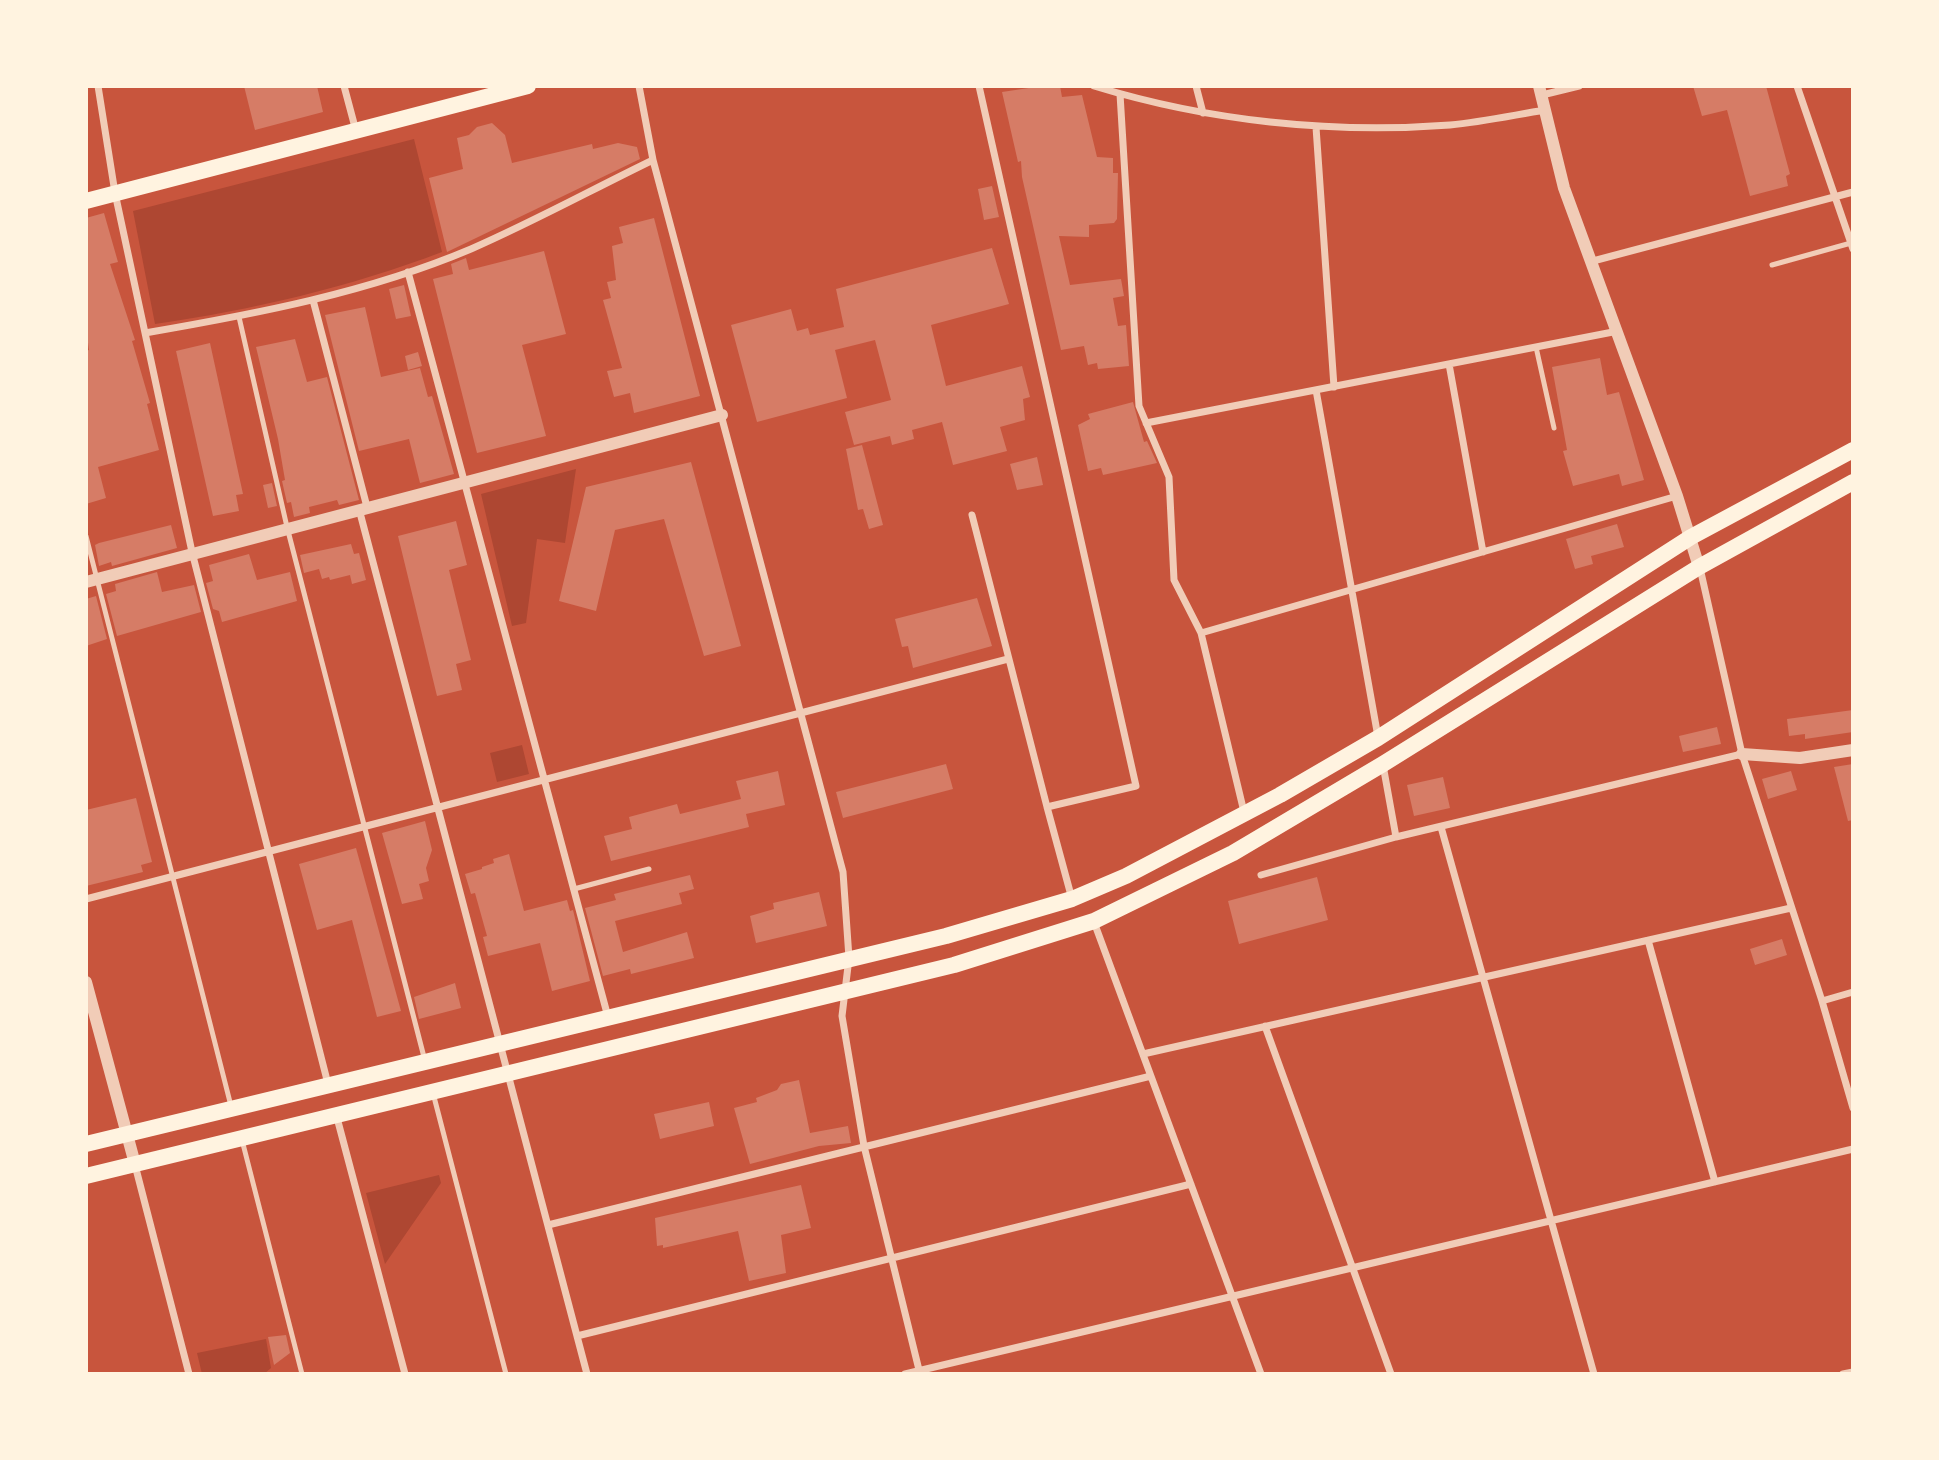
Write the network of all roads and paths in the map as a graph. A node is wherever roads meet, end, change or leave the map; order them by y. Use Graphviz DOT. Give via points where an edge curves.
graph roads {
  1 [pos="98,86"];
  2 [pos="344,86"];
  3 [pos="527,86"];
  4 [pos="639,86"];
  5 [pos="979,86"];
  6 [pos="1094,86"];
  7 [pos="1196,86"];
  8 [pos="1579,86"];
  9 [pos="1797,86"];
  10 [pos="1540,90"];
  11 [pos="1120,94"];
  12 [pos="1545,110"];
  13 [pos="1203,113"];
  14 [pos="1316,127"];
  15 [pos="356,131"];
  16 [pos="653,160"];
  17 [pos="1853,192"];
  18 [pos="115,193"];
  19 [pos="1836,197"];
  20 [pos="86,201"];
  21 [pos="1852,246"];
  22 [pos="1594,261"];
  23 [pos="1772,265"];
  24 [pos="408,272"];
  25 [pos="313,300"];
  26 [pos="239,317"];
  27 [pos="1618,331"];
  28 [pos="145,333"];
  29 [pos="1536,347"];
  30 [pos="1449,364"];
  31 [pos="1334,387"];
  32 [pos="1316,390"];
  33 [pos="722,415"];
  34 [pos="1146,423"];
  35 [pos="1553,428"];
  36 [pos="1853,450"];
  37 [pos="465,481"];
  38 [pos="1853,482"];
  39 [pos="1677,496"];
  40 [pos="363,508"];
  41 [pos="972,515"];
  42 [pos="287,527"];
  43 [pos="86,536"];
  44 [pos="1691,537"];
  45 [pos="192,552"];
  46 [pos="1483,552"];
  47 [pos="1699,567"];
  48 [pos="91,580"];
  49 [pos="1352,590"];
  50 [pos="1201,633"];
  51 [pos="1008,659"];
  52 [pos="800,713"];
  53 [pos="1378,737"];
  54 [pos="1853,750"];
  55 [pos="1742,754"];
  56 [pos="1383,764"];
  57 [pos="542,779"];
  58 [pos="1047,807"];
  59 [pos="437,808"];
  60 [pos="1244,813"];
  61 [pos="364,827"];
  62 [pos="1441,827"];
  63 [pos="1396,837"];
  64 [pos="270,851"];
  65 [pos="649,869"];
  66 [pos="1261,875"];
  67 [pos="174,876"];
  68 [pos="574,889"];
  69 [pos="86,899"];
  70 [pos="1072,899"];
  71 [pos="1791,908"];
  72 [pos="1094,921"];
  73 [pos="1648,940"];
  74 [pos="849,958"];
  75 [pos="1483,976"];
  76 [pos="86,982"];
  77 [pos="845,990"];
  78 [pos="1853,992"];
  79 [pos="1822,1001"];
  80 [pos="608,1017"];
  81 [pos="1265,1026"];
  82 [pos="500,1044"];
  83 [pos="1143,1054"];
  84 [pos="425,1062"];
  85 [pos="508,1072"];
  86 [pos="1150,1076"];
  87 [pos="328,1085"];
  88 [pos="432,1091"];
  89 [pos="231,1107"];
  90 [pos="1853,1108"];
  91 [pos="336,1115"];
  92 [pos="126,1133"];
  93 [pos="241,1137"];
  94 [pos="86,1144"];
  95 [pos="864,1146"];
  96 [pos="1853,1149"];
  97 [pos="135,1164"];
  98 [pos="86,1176"];
  99 [pos="1715,1182"];
  100 [pos="1191,1184"];
  101 [pos="1549,1221"];
  102 [pos="548,1225"];
  103 [pos="892,1258"];
  104 [pos="1352,1268"];
  105 [pos="1232,1296"];
  106 [pos="577,1336"];
  107 [pos="1853,1372"];
  108 [pos="920,1373"];
  109 [pos="189,1374"];
  110 [pos="302,1374"];
  111 [pos="405,1374"];
  112 [pos="506,1374"];
  113 [pos="587,1374"];
  114 [pos="905,1374"];
  115 [pos="1261,1374"];
  116 [pos="1391,1374"];
  117 [pos="1594,1374"];
  118 [pos="1843,1374"];
  1 -- 18 [label="street"];
  2 -- 15 [label="street"];
  3 -- 15 [label="main road"];
  4 -- 16 [label="street"];
  5 -- 58 [label="street" via="1136,786"];
  6 -- 11 [label="street"];
  7 -- 13 [label="street"];
  8 -- 10 [label="street"];
  9 -- 19 [label="street"];
  10 -- 12 [label="street"];
  11 -- 13 [label="street"];
  11 -- 34 [label="street" via="1139,406"];
  12 -- 14 [label="street" via="1452,125"];
  12 -- 22 [label="street" via="1564,188"];
  13 -- 14 [label="street"];
  14 -- 31 [label="street"];
  15 -- 18 [label="main road"];
  16 -- 24 [label="street" via="471,249"];
  16 -- 33 [label="street"];
  17 -- 19 [label="street"];
  18 -- 20 [label="main road"];
  18 -- 28 [label="street"];
  19 -- 21 [label="street"];
  19 -- 22 [label="street"];
  21 -- 23 [label="lane"];
  22 -- 27 [label="street"];
  24 -- 25 [label="street"];
  24 -- 37 [label="street"];
  25 -- 26 [label="street"];
  25 -- 40 [label="street"];
  26 -- 28 [label="street"];
  26 -- 42 [label="lane"];
  27 -- 29 [label="street"];
  27 -- 39 [label="street"];
  28 -- 45 [label="street"];
  29 -- 30 [label="street"];
  29 -- 35 [label="lane"];
  30 -- 31 [label="street"];
  30 -- 46 [label="street"];
  31 -- 32 [label="street"];
  32 -- 34 [label="street"];
  32 -- 49 [label="street"];
  33 -- 37 [label="street"];
  33 -- 52 [label="street"];
  34 -- 50 [label="street" via="1169,477 1174,580"];
  36 -- 44 [label="main road"];
  37 -- 40 [label="street"];
  37 -- 57 [label="street"];
  38 -- 47 [label="main road"];
  39 -- 44 [label="street"];
  39 -- 46 [label="street"];
  40 -- 42 [label="street"];
  40 -- 59 [label="street"];
  41 -- 51 [label="street"];
  42 -- 45 [label="street"];
  42 -- 61 [label="lane"];
  43 -- 48 [label="lane"];
  44 -- 47 [label="street"];
  44 -- 53 [label="main road"];
  45 -- 48 [label="street"];
  45 -- 64 [label="street"];
  46 -- 49 [label="street"];
  47 -- 55 [label="street"];
  47 -- 56 [label="main road"];
  48 -- 67 [label="lane"];
  49 -- 50 [label="street"];
  49 -- 53 [label="street"];
  50 -- 60 [label="street"];
  51 -- 52 [label="street"];
  51 -- 58 [label="street"];
  52 -- 57 [label="street"];
  52 -- 74 [label="street" via="843,872"];
  53 -- 60 [label="main road"];
  54 -- 55 [label="street" via="1800,758"];
  55 -- 62 [label="street"];
  55 -- 71 [label="street"];
  56 -- 63 [label="street"];
  56 -- 72 [label="main road" via="1233,853"];
  57 -- 59 [label="street"];
  57 -- 68 [label="street"];
  58 -- 70 [label="street"];
  59 -- 61 [label="street"];
  59 -- 82 [label="street"];
  60 -- 70 [label="main road" via="1126,876"];
  61 -- 64 [label="street"];
  61 -- 84 [label="lane"];
  62 -- 63 [label="street"];
  62 -- 75 [label="street"];
  63 -- 66 [label="street"];
  64 -- 67 [label="street"];
  64 -- 87 [label="street"];
  65 -- 68 [label="lane"];
  67 -- 69 [label="street"];
  67 -- 89 [label="lane"];
  68 -- 80 [label="street"];
  70 -- 74 [label="main road" via="946,936"];
  71 -- 73 [label="street"];
  71 -- 79 [label="street"];
  72 -- 77 [label="main road" via="1004,951"];
  72 -- 83 [label="street"];
  73 -- 75 [label="street"];
  73 -- 99 [label="street"];
  74 -- 77 [label="street"];
  74 -- 80 [label="main road"];
  75 -- 81 [label="street"];
  75 -- 101 [label="street"];
  76 -- 92 [label="street"];
  77 -- 85 [label="main road"];
  77 -- 95 [label="street" via="842,1016"];
  78 -- 79 [label="street"];
  79 -- 90 [label="street"];
  80 -- 82 [label="main road"];
  81 -- 83 [label="street"];
  81 -- 104 [label="street"];
  82 -- 84 [label="main road"];
  82 -- 85 [label="street"];
  83 -- 86 [label="street"];
  84 -- 87 [label="main road"];
  85 -- 88 [label="main road"];
  85 -- 102 [label="street"];
  86 -- 95 [label="street"];
  86 -- 100 [label="street"];
  87 -- 89 [label="main road"];
  88 -- 91 [label="main road"];
  88 -- 112 [label="lane"];
  89 -- 92 [label="main road"];
  91 -- 93 [label="main road"];
  91 -- 111 [label="street"];
  92 -- 94 [label="main road"];
  92 -- 97 [label="street"];
  93 -- 97 [label="main road"];
  93 -- 110 [label="lane"];
  95 -- 102 [label="street"];
  95 -- 103 [label="street"];
  96 -- 99 [label="street"];
  97 -- 98 [label="main road"];
  97 -- 109 [label="street"];
  99 -- 101 [label="street"];
  100 -- 103 [label="street"];
  100 -- 105 [label="street"];
  101 -- 104 [label="street"];
  101 -- 117 [label="street"];
  102 -- 106 [label="street"];
  103 -- 106 [label="street"];
  103 -- 108 [label="street"];
  104 -- 105 [label="street"];
  104 -- 116 [label="street"];
  105 -- 108 [label="street"];
  105 -- 115 [label="street"];
  106 -- 113 [label="street"];
  107 -- 118 [label="street"];
  108 -- 114 [label="street"];
}
